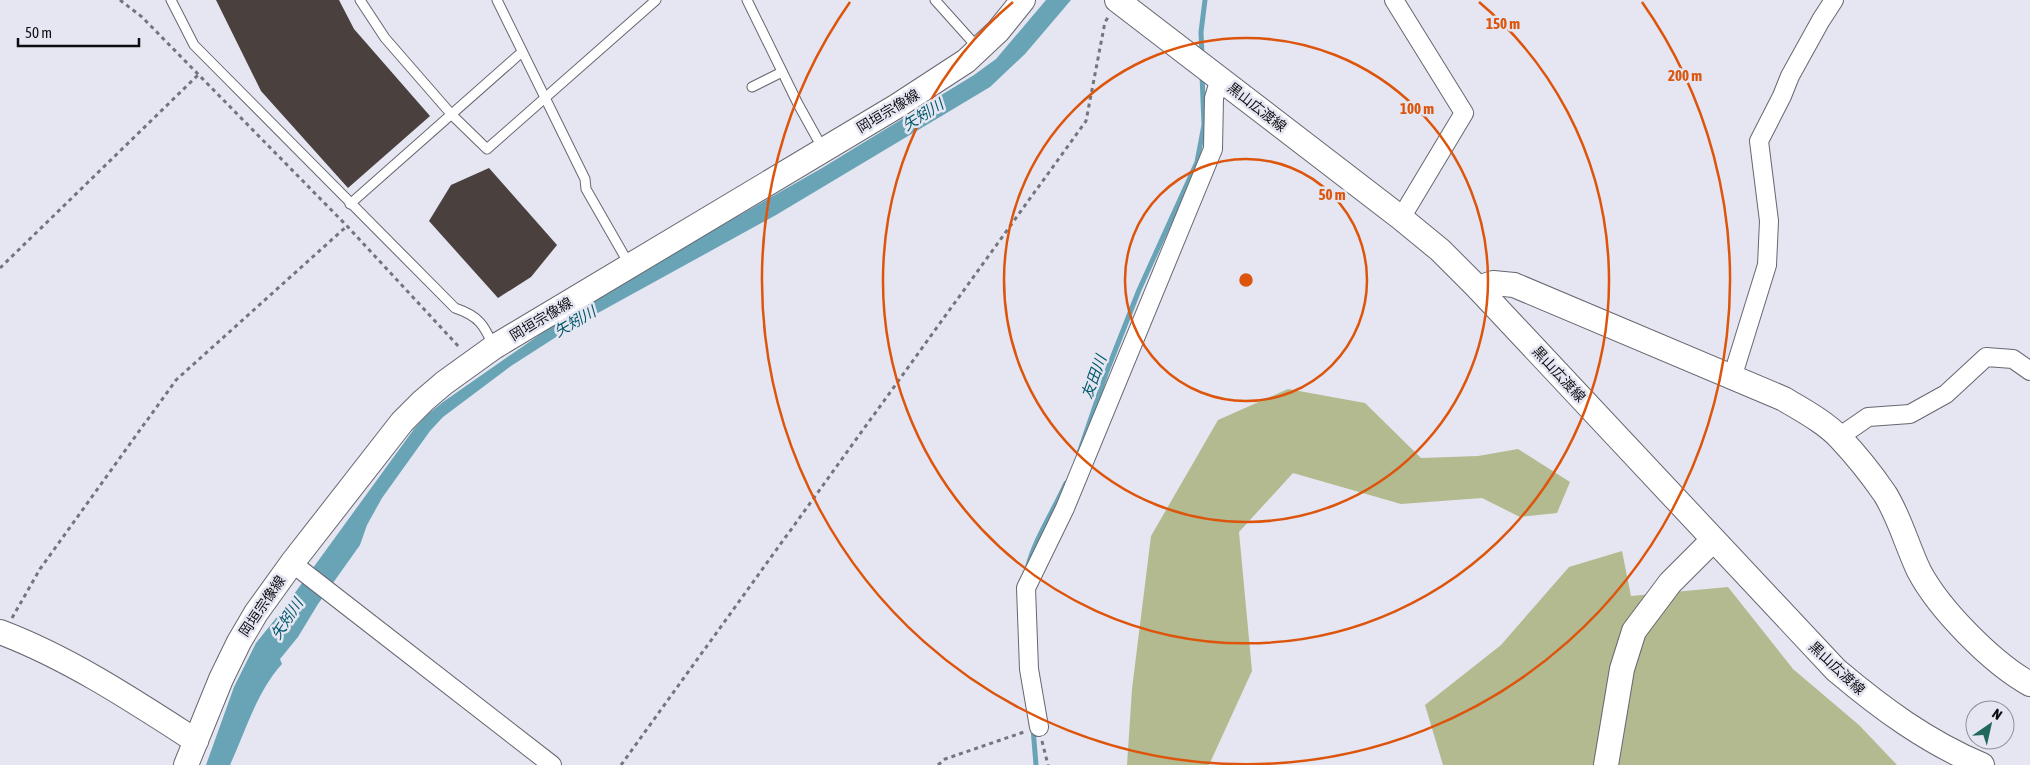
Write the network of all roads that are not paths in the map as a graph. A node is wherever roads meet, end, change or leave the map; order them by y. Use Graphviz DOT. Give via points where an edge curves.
graph roads {
  1 [pos="171,0"];
  2 [pos="360,0"];
  3 [pos="497,0"];
  4 [pos="656,0"];
  5 [pos="747,0"];
  6 [pos="935,0"];
  7 [pos="1023,0"];
  8 [pos="1118,0"];
  9 [pos="1394,0"];
  10 [pos="1834,0"];
  11 [pos="980,50"];
  12 [pos="522,52"];
  13 [pos="782,72"];
  14 [pos="1220,78"];
  15 [pos="752,87"];
  16 [pos="545,97"];
  17 [pos="452,115"];
  18 [pos="823,150"];
  19 [pos="350,204"];
  20 [pos="1401,218"];
  21 [pos="630,266"];
  22 [pos="1478,288"];
  23 [pos="494,347"];
  24 [pos="2030,370"];
  25 [pos="1732,378"];
  26 [pos="1839,437"];
  27 [pos="1713,540"];
  28 [pos="292,563"];
  29 [pos="2,633"];
  30 [pos="2030,684"];
  31 [pos="1039,727"];
  32 [pos="196,741"];
  33 [pos="186,765"];
  34 [pos="552,765"];
  35 [pos="1606,765"];
  36 [pos="1982,765"];
  1 -- 19 [label="lane" via="194,45"];
  2 -- 17 [label="lane" via="385,38"];
  3 -- 12 [label="lane"];
  4 -- 16 [label="lane"];
  5 -- 13 [label="lane"];
  6 -- 11 [label="lane"];
  7 -- 11 [label="main road, 岡垣宗像線"];
  8 -- 14 [label="main road, 黒山広渡線"];
  9 -- 20 [label="street" via="1464,113"];
  10 -- 25 [label="street" via="1790,76 1759,141 1769,221 1767,265"];
  11 -- 18 [label="main road, 岡垣宗像線" via="905,101"];
  12 -- 16 [label="lane"];
  12 -- 17 [label="lane"];
  13 -- 15 [label="lane"];
  13 -- 18 [label="lane"];
  14 -- 20 [label="main road, 黒山広渡線"];
  14 -- 31 [label="street" via="1214,98 1213,150 1065,508 1026,588 1029,669"];
  16 -- 17 [label="lane" via="487,149"];
  16 -- 21 [label="lane" via="585,179 586,189"];
  17 -- 19 [label="lane"];
  18 -- 21 [label="main road, 岡垣宗像線"];
  19 -- 23 [label="lane" via="455,308 468,312 482,323"];
  20 -- 22 [label="main road, 黒山広渡線" via="1440,250"];
  21 -- 23 [label="main road, 岡垣宗像線"];
  22 -- 25 [label="main road" via="1493,283 1514,285"];
  22 -- 27 [label="main road, 黒山広渡線"];
  23 -- 28 [label="main road, 岡垣宗像線" via="423,401 402,422"];
  24 -- 26 [label="street" via="2013,359 1986,358 1946,394 1910,414 1868,418"];
  25 -- 26 [label="main road" via="1784,399"];
  26 -- 30 [label="main road" via="1885,495 1920,573 1949,613 1974,640"];
  27 -- 35 [label="main road" via="1670,583 1634,631 1622,669"];
  27 -- 36 [label="main road, 黒山広渡線" via="1824,658 1867,696 1899,721 1937,744"];
  28 -- 32 [label="main road, 岡垣宗像線" via="239,642"];
  28 -- 34 [label="street"];
  29 -- 32 [label="main road" via="105,683"];
  32 -- 33 [label="main road, 岡垣宗像線"];
}
